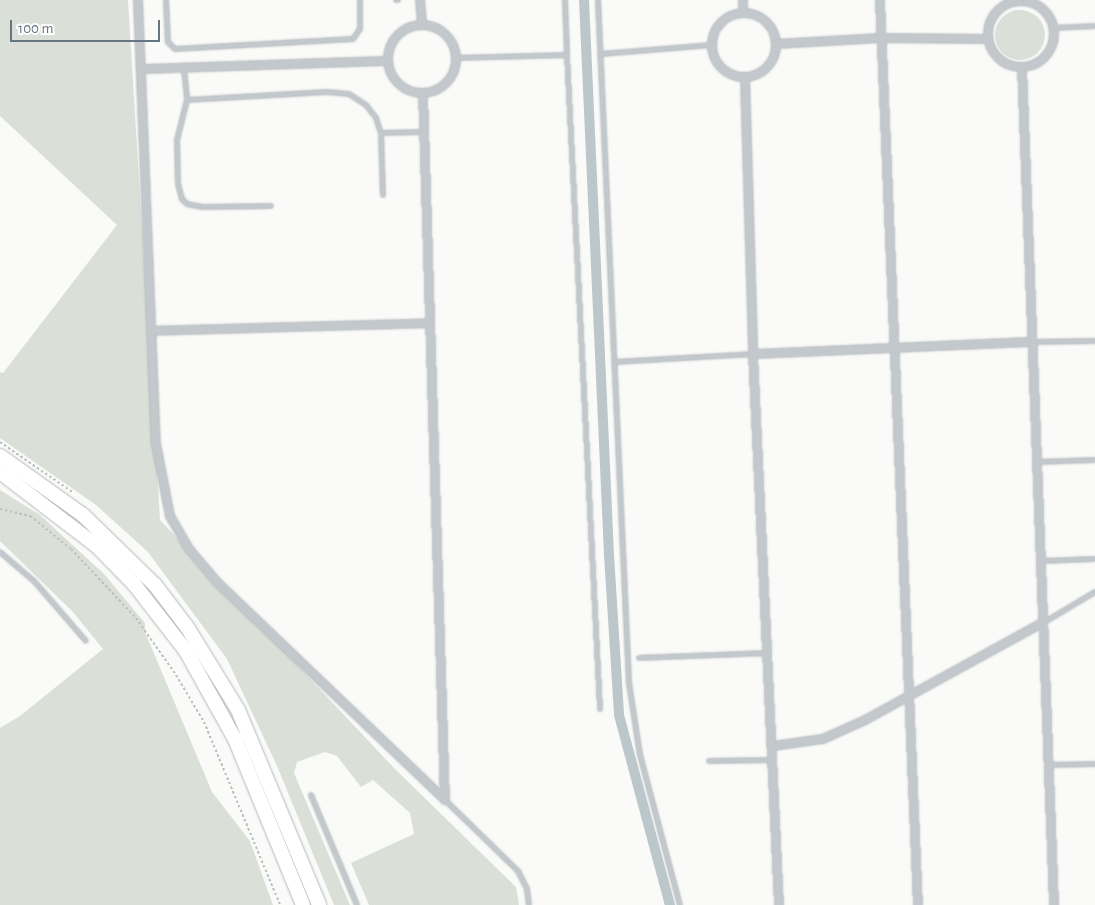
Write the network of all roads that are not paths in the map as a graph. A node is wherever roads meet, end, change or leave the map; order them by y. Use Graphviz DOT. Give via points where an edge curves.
graph roads {
  1 [pos="138,0"];
  2 [pos="166,0"];
  3 [pos="360,0"];
  4 [pos="420,0"];
  5 [pos="565,0"];
  6 [pos="598,0"];
  7 [pos="743,0"];
  8 [pos="880,0"];
  9 [pos="1017,0"];
  10 [pos="743,12"];
  11 [pos="422,26"];
  12 [pos="1095,26"];
  13 [pos="1053,28"];
  14 [pos="881,38"];
  15 [pos="988,39"];
  16 [pos="776,44"];
  17 [pos="712,45"];
  18 [pos="566,54"];
  19 [pos="601,54"];
  20 [pos="456,58"];
  21 [pos="388,61"];
  22 [pos="1022,67"];
  23 [pos="141,69"];
  24 [pos="184,69"];
  25 [pos="745,77"];
  26 [pos="423,93"];
  27 [pos="187,100"];
  28 [pos="422,132"];
  29 [pos="381,133"];
  30 [pos="383,195"];
  31 [pos="270,206"];
  32 [pos="429,323"];
  33 [pos="151,332"];
  34 [pos="1095,341"];
  35 [pos="1031,342"];
  36 [pos="894,349"];
  37 [pos="753,354"];
  38 [pos="616,362"];
  39 [pos="0,456"];
  40 [pos="1095,460"];
  41 [pos="1036,462"];
  42 [pos="0,472"];
  43 [pos="0,552"];
  44 [pos="1094,559"];
  45 [pos="1039,561"];
  46 [pos="1095,592"];
  47 [pos="1042,623"];
  48 [pos="86,641"];
  49 [pos="769,652"];
  50 [pos="639,658"];
  51 [pos="908,697"];
  52 [pos="600,709"];
  53 [pos="773,746"];
  54 [pos="774,760"];
  55 [pos="709,761"];
  56 [pos="1095,764"];
  57 [pos="1049,765"];
  58 [pos="310,795"];
  59 [pos="445,800"];
  60 [pos="303,905"];
  61 [pos="319,905"];
  62 [pos="357,905"];
  63 [pos="529,905"];
  64 [pos="680,905"];
  65 [pos="779,905"];
  66 [pos="918,905"];
  67 [pos="1054,905"];
  1 -- 23 [label="street"];
  2 -- 3 [label="lane" via="168,42 175,49 353,39 360,29"];
  4 -- 11 [label="street"];
  5 -- 18 [label="lane"];
  6 -- 19 [label="lane"];
  7 -- 10 [label="street"];
  8 -- 14 [label="street"];
  9 -- 13 [label="street" via="1040,7"];
  9 -- 15 [label="street" via="1002,7 991,18"];
  10 -- 16 [label="street" via="766,21 775,34"];
  10 -- 17 [label="street" via="725,19 718,26"];
  11 -- 20 [label="street" via="442,32 452,43"];
  11 -- 21 [label="street" via="407,29 395,39"];
  12 -- 13 [label="lane"];
  13 -- 22 [label="street" via="1054,38 1046,55 1040,61"];
  14 -- 15 [label="street"];
  14 -- 16 [label="street"];
  14 -- 36 [label="street"];
  15 -- 22 [label="street" via="990,48 1003,63"];
  16 -- 25 [label="street" via="771,63 759,73"];
  17 -- 19 [label="lane"];
  17 -- 25 [label="street" via="718,64 735,76"];
  18 -- 20 [label="lane"];
  18 -- 52 [label="lane"];
  19 -- 38 [label="lane"];
  20 -- 26 [label="street" via="450,79 438,89"];
  21 -- 24 [label="street"];
  21 -- 26 [label="street" via="399,84"];
  22 -- 35 [label="street"];
  23 -- 24 [label="street"];
  23 -- 33 [label="street"];
  24 -- 27 [label="lane"];
  25 -- 37 [label="street"];
  26 -- 28 [label="street"];
  27 -- 29 [label="lane" via="341,92 366,105 376,118"];
  27 -- 31 [label="lane" via="177,140 178,184 182,199 187,204 203,207"];
  28 -- 29 [label="lane"];
  28 -- 32 [label="street"];
  29 -- 30 [label="lane"];
  32 -- 33 [label="street"];
  32 -- 59 [label="street"];
  33 -- 59 [label="street" via="159,470 170,516 185,542 218,583"];
  34 -- 35 [label="lane"];
  35 -- 36 [label="street"];
  35 -- 41 [label="street"];
  36 -- 37 [label="street"];
  36 -- 51 [label="street"];
  37 -- 38 [label="lane"];
  37 -- 49 [label="street"];
  38 -- 64 [label="lane" via="629,683 640,755"];
  39 -- 61 [label="highway" via="83,515 155,585 187,627 238,710"];
  40 -- 41 [label="lane"];
  41 -- 45 [label="street"];
  42 -- 60 [label="highway" via="98,547 134,584 186,651 235,739"];
  43 -- 48 [label="lane" via="34,581"];
  44 -- 45 [label="lane"];
  45 -- 47 [label="street"];
  46 -- 47 [label="lane"];
  47 -- 51 [label="street"];
  47 -- 57 [label="street"];
  49 -- 50 [label="lane"];
  49 -- 53 [label="street"];
  51 -- 53 [label="street" via="823,739"];
  51 -- 66 [label="street"];
  53 -- 54 [label="street"];
  54 -- 55 [label="lane"];
  54 -- 65 [label="street"];
  56 -- 57 [label="lane"];
  57 -- 67 [label="street"];
  58 -- 62 [label="lane"];
  59 -- 63 [label="lane" via="518,871 525,884"];
}
